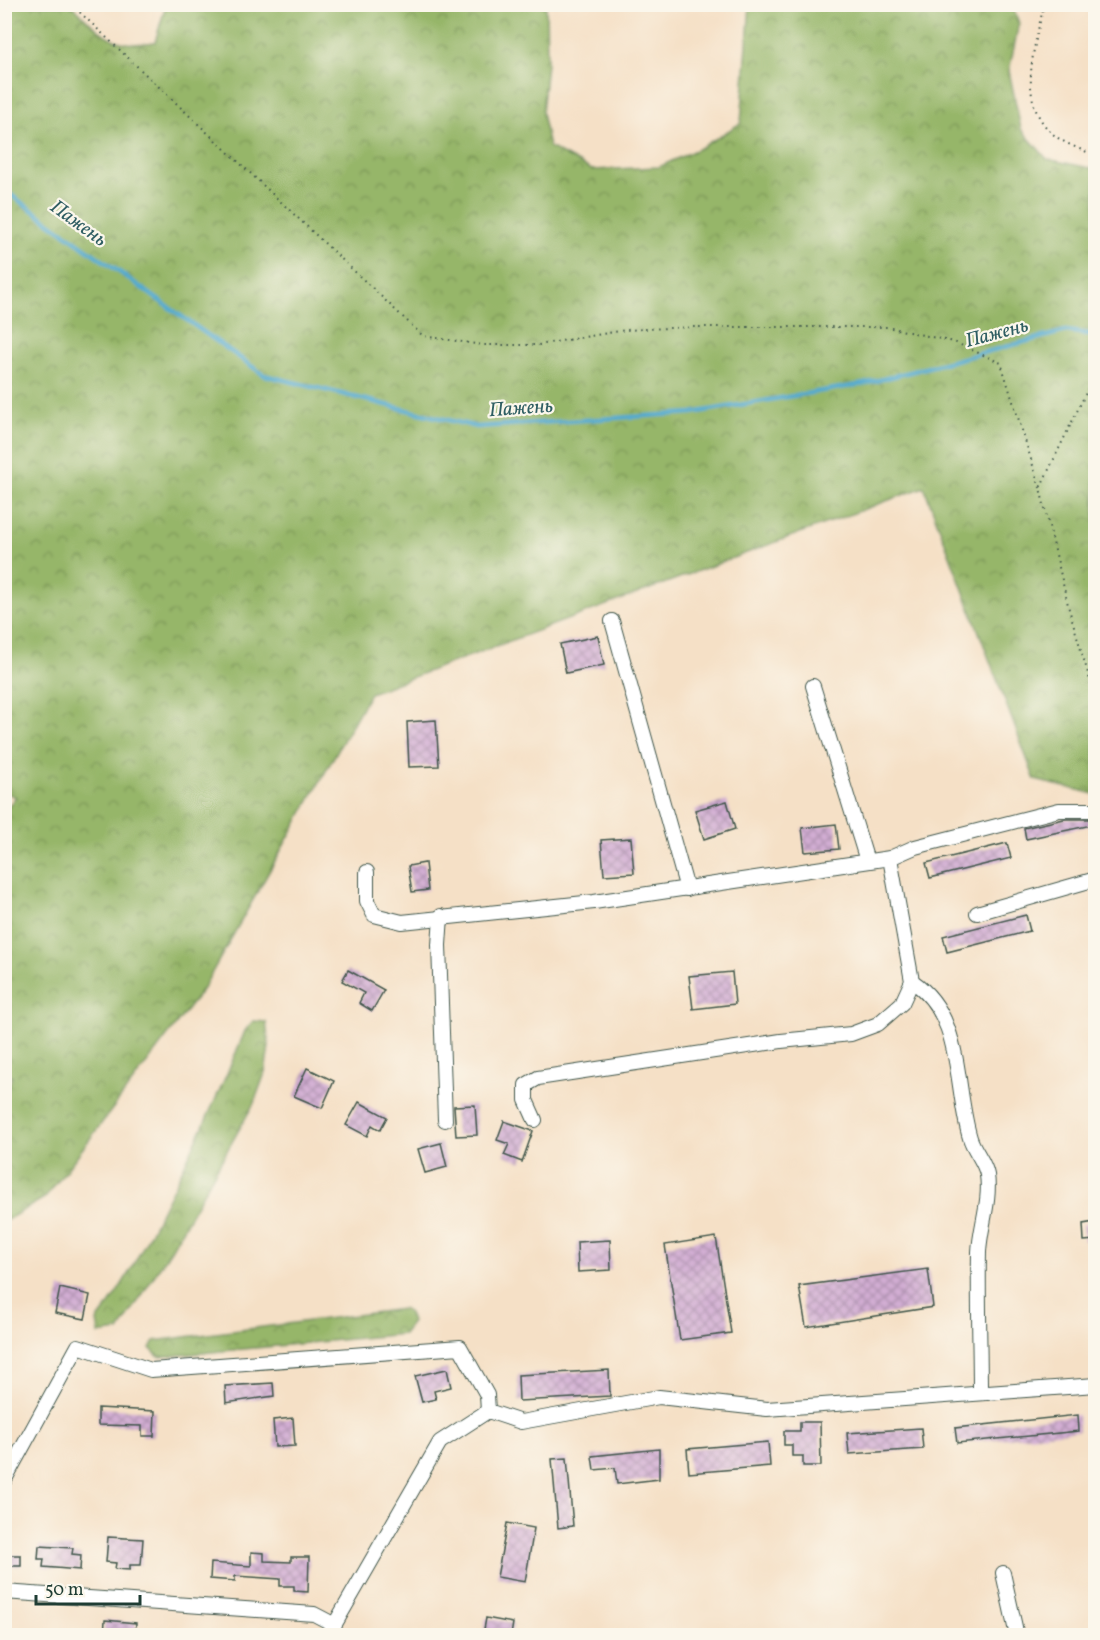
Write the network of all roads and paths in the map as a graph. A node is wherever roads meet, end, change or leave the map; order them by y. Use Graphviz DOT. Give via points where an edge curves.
graph roads {
  1 [pos="71,4"];
  2 [pos="1044,4"];
  3 [pos="1095,156"];
  4 [pos="1095,372"];
  5 [pos="1040,488"];
  6 [pos="612,621"];
  7 [pos="813,687"];
  8 [pos="1095,701"];
  9 [pos="1095,810"];
  10 [pos="890,858"];
  11 [pos="867,861"];
  12 [pos="367,872"];
  13 [pos="1095,879"];
  14 [pos="687,889"];
  15 [pos="977,913"];
  16 [pos="441,916"];
  17 [pos="912,981"];
  18 [pos="445,1120"];
  19 [pos="535,1120"];
  20 [pos="1095,1385"];
  21 [pos="980,1394"];
  22 [pos="488,1411"];
  23 [pos="4,1482"];
  24 [pos="1003,1573"];
  25 [pos="4,1592"];
  26 [pos="331,1630"];
  27 [pos="1017,1635"];
  1 -- 5 [label="path" via="423,336 483,345 538,345 636,330 887,327 954,342 1001,363"];
  2 -- 3 [label="path" via="1030,70 1033,108 1054,135"];
  4 -- 5 [label="path"];
  5 -- 8 [label="path"];
  6 -- 14 [label="street"];
  7 -- 11 [label="street"];
  9 -- 10 [label="street" via="1059,810 915,847"];
  10 -- 11 [label="street"];
  10 -- 17 [label="street"];
  11 -- 14 [label="street"];
  12 -- 16 [label="street" via="367,901 374,915 402,922"];
  13 -- 15 [label="street"];
  14 -- 16 [label="street"];
  16 -- 18 [label="street"];
  17 -- 19 [label="street" via="902,1003 878,1024 851,1034 538,1077 526,1085 526,1100"];
  17 -- 21 [label="street" via="927,991 942,1014 959,1065 970,1138 987,1174 979,1250"];
  20 -- 21 [label="street"];
  21 -- 22 [label="street" via="767,1409 659,1397 521,1422"];
  22 -- 23 [label="street" via="487,1395 460,1347 151,1370 78,1346"];
  22 -- 26 [label="street" via="440,1442"];
  24 -- 27 [label="street"];
  25 -- 26 [label="street" via="314,1614"];
}
